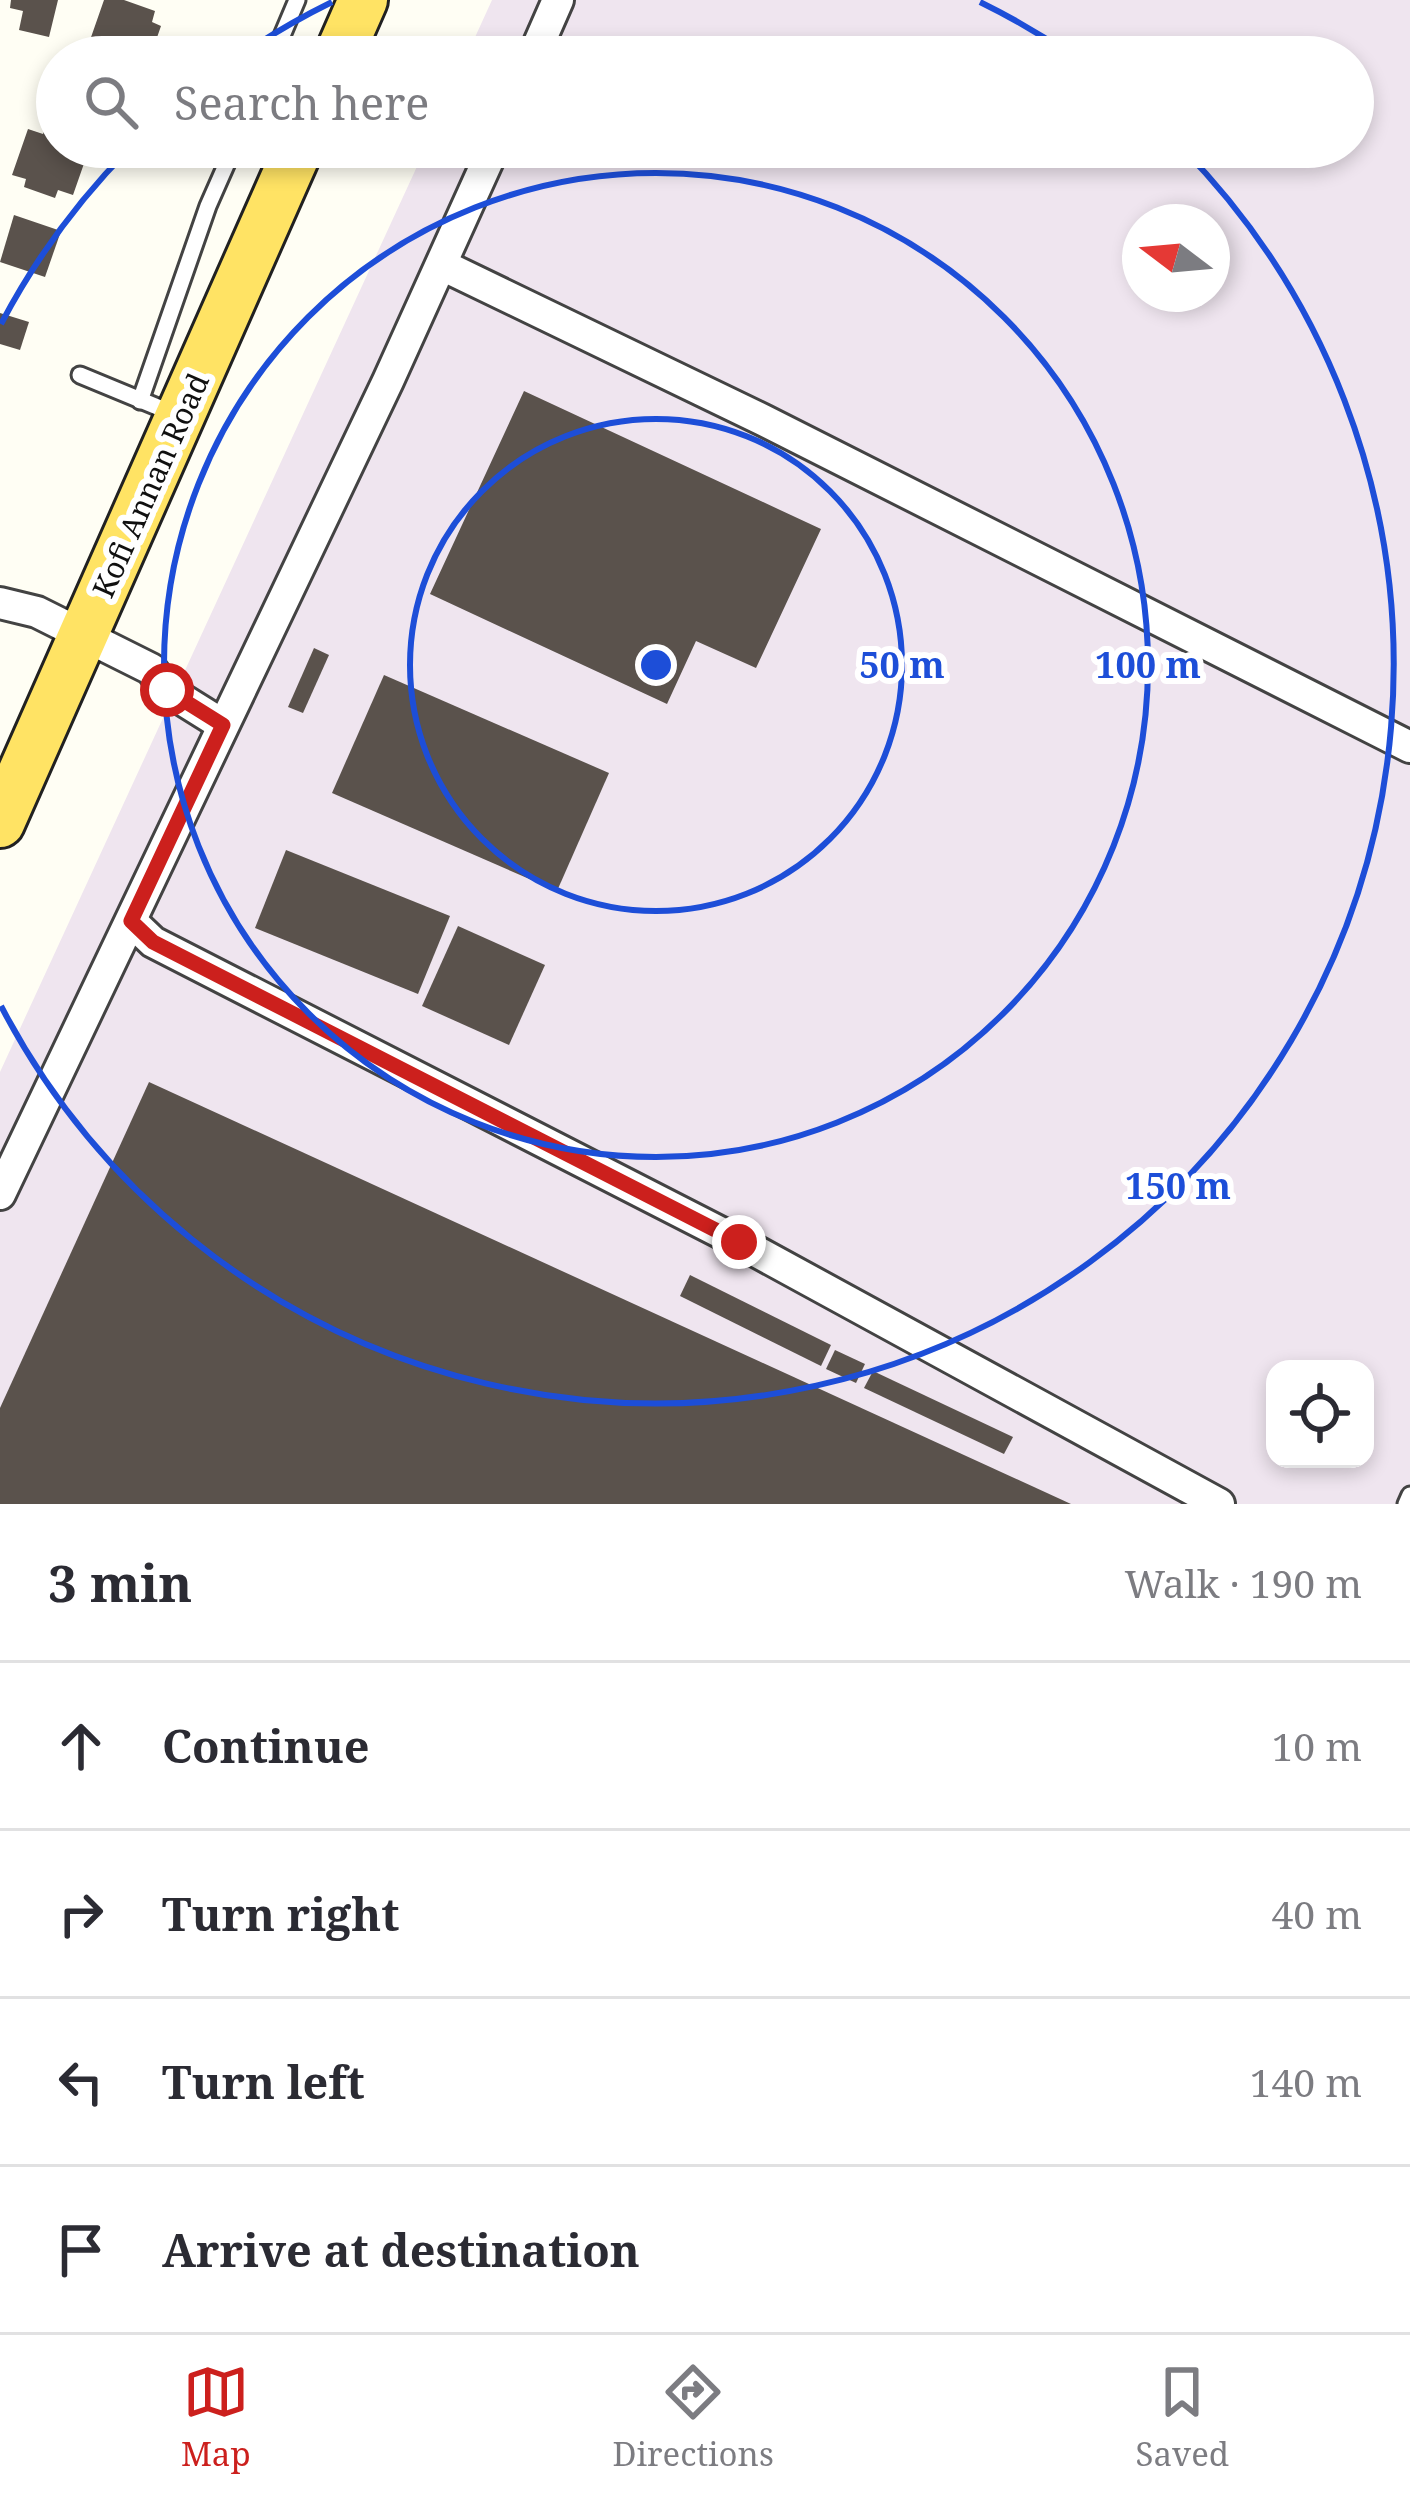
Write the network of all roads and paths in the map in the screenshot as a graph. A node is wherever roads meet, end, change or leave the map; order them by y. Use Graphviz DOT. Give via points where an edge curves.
graph roads {
  1 [pos="297,0"];
  2 [pos="363,0"];
  3 [pos="558,0"];
  4 [pos="282,36"];
  5 [pos="347,36"];
  6 [pos="542,36"];
  7 [pos="225,168"];
  8 [pos="287,168"];
  9 [pos="485,168"];
  10 [pos="442,266"];
  11 [pos="80,375"];
  12 [pos="160,409"];
  13 [pos="0,603"];
  14 [pos="84,635"];
  15 [pos="223,725"];
  16 [pos="1410,747"];
  17 [pos="0,823"];
  18 [pos="131,921"];
  19 [pos="0,1194"];
  20 [pos="1410,1496"];
  21 [pos="1219,1504"];
  22 [pos="1406,1504"];
  1 -- 4 [label="lane"];
  2 -- 5 [label="main road"];
  3 -- 6 [label="street"];
  7 -- 12 [label="lane" via="208,206"];
  8 -- 12 [label="main road, Kofi Annan Road"];
  9 -- 10 [label="street"];
  10 -- 15 [label="street"];
  10 -- 16 [label="street"];
  11 -- 12 [label="lane"];
  12 -- 14 [label="main road, Kofi Annan Road"];
  13 -- 14 [label="street"];
  14 -- 15 [label="street" via="151,669 167,690"];
  14 -- 17 [label="main road, Kofi Annan Road"];
  15 -- 18 [label="street"];
  18 -- 19 [label="street"];
  18 -- 21 [label="street" via="153,942 739,1242"];
  20 -- 22 [label="lane"];
}
